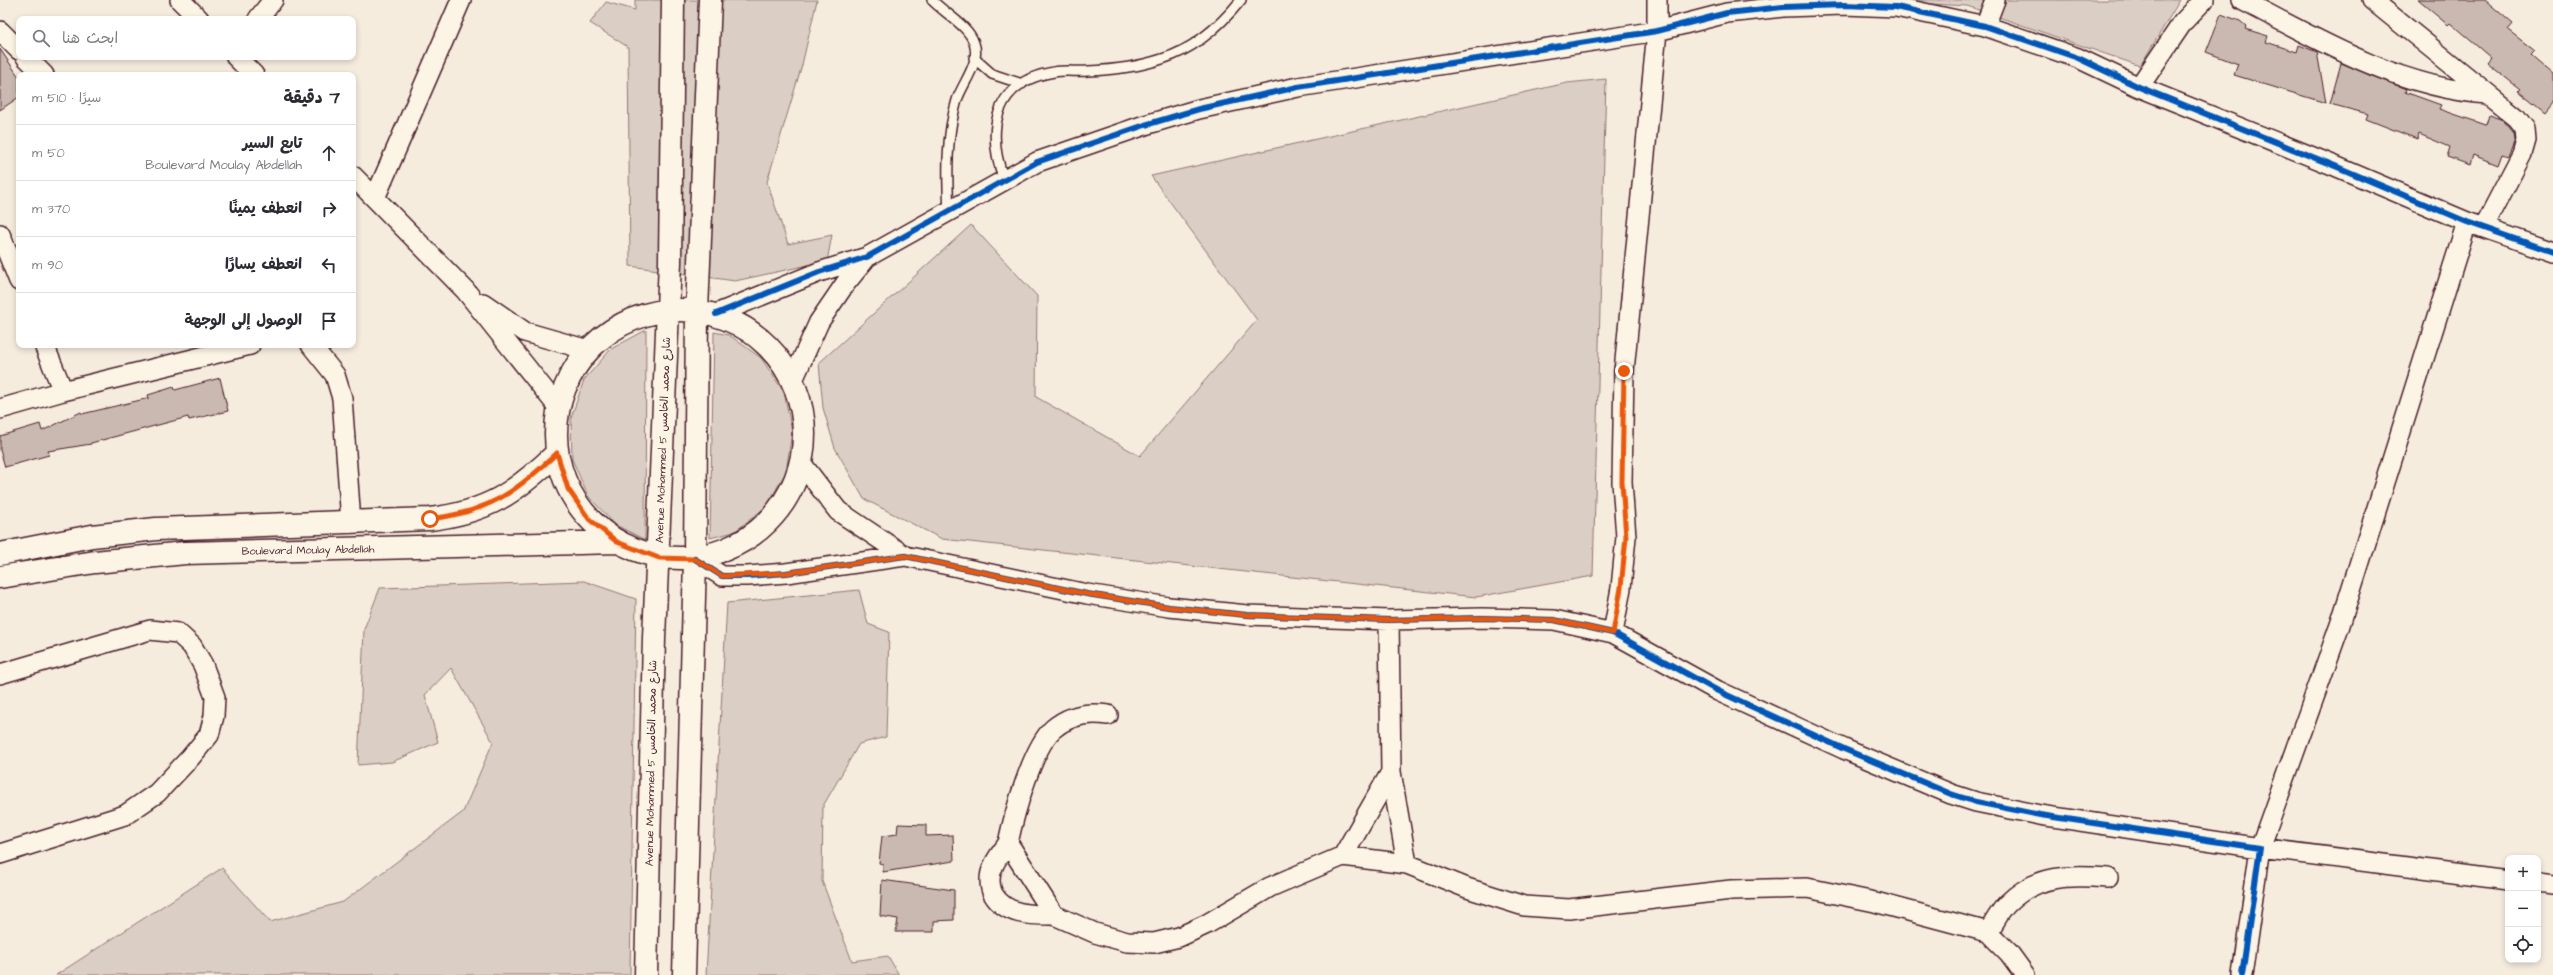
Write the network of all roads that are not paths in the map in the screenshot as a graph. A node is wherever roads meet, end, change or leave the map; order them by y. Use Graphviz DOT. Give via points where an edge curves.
graph roads {
  1 [pos="180,0"];
  2 [pos="273,0"];
  3 [pos="461,0"];
  4 [pos="673,0"];
  5 [pos="710,0"];
  6 [pos="932,0"];
  7 [pos="1241,0"];
  8 [pos="1657,0"];
  9 [pos="1995,0"];
  10 [pos="2204,0"];
  11 [pos="2242,0"];
  12 [pos="2372,0"];
  13 [pos="196,16"];
  14 [pos="260,16"];
  15 [pos="1985,26"];
  16 [pos="0,31"];
  17 [pos="1657,31"];
  18 [pos="16,47"];
  19 [pos="974,58"];
  20 [pos="29,60"];
  21 [pos="239,60"];
  22 [pos="41,72"];
  23 [pos="251,72"];
  24 [pos="1022,84"];
  25 [pos="2139,87"];
  26 [pos="2488,94"];
  27 [pos="356,179"];
  28 [pos="1004,180"];
  29 [pos="375,198"];
  30 [pos="949,212"];
  31 [pos="2475,224"];
  32 [pos="0,234"];
  33 [pos="2553,252"];
  34 [pos="867,257"];
  35 [pos="16,274"];
  36 [pos="465,290"];
  37 [pos="667,310"];
  38 [pos="707,312"];
  39 [pos="45,348"];
  40 [pos="238,348"];
  41 [pos="313,348"];
  42 [pos="588,350"];
  43 [pos="793,380"];
  44 [pos="63,391"];
  45 [pos="558,407"];
  46 [pos="0,409"];
  47 [pos="557,453"];
  48 [pos="802,464"];
  49 [pos="351,522"];
  50 [pos="617,542"];
  51 [pos="0,554"];
  52 [pos="905,556"];
  53 [pos="659,558"];
  54 [pos="695,559"];
  55 [pos="0,577"];
  56 [pos="1389,620"];
  57 [pos="1613,633"];
  58 [pos="3,668"];
  59 [pos="1108,715"];
  60 [pos="1391,772"];
  61 [pos="1008,843"];
  62 [pos="2260,848"];
  63 [pos="0,854"];
  64 [pos="1343,856"];
  65 [pos="1407,864"];
  66 [pos="2108,878"];
  67 [pos="2505,880"];
  68 [pos="2541,884"];
  69 [pos="2553,886"];
  70 [pos="1054,915"];
  71 [pos="1988,932"];
  72 [pos="646,975"];
  73 [pos="684,975"];
  74 [pos="2025,975"];
  75 [pos="2242,975"];
  1 -- 13 [label="street"];
  2 -- 14 [label="street"];
  3 -- 29 [label="street"];
  4 -- 37 [label="main road, Avenue Mohammed 5 شارع محمد الخامس" via="670,262"];
  5 -- 38 [label="main road"];
  6 -- 19 [label="lane" via="970,34 975,44"];
  7 -- 24 [label="lane" via="1208,35 1164,59 1130,67 1055,72 1035,77"];
  8 -- 17 [label="street"];
  9 -- 15 [label="street"];
  10 -- 25 [label="street" via="2183,22"];
  11 -- 26 [label="street" via="2323,43 2402,75 2446,90"];
  12 -- 26 [label="street"];
  15 -- 17 [label="street" via="1896,7 1844,5 1783,7 1727,13"];
  15 -- 25 [label="street" via="2078,58"];
  16 -- 18 [label="street"];
  17 -- 28 [label="street" via="1298,87 1199,109 1145,124 1037,162"];
  17 -- 57 [label="street" via="1624,371 1622,482 1626,537"];
  19 -- 24 [label="lane" via="992,74"];
  19 -- 30 [label="lane" via="971,72 960,91 952,115 948,145"];
  20 -- 22 [label="street"];
  21 -- 23 [label="street"];
  24 -- 28 [label="lane" via="1006,99 998,114 994,136 996,158"];
  25 -- 31 [label="street"];
  26 -- 31 [label="street" via="2516,117 2524,129 2526,140 2522,154"];
  27 -- 29 [label="street"];
  28 -- 30 [label="street"];
  29 -- 36 [label="street"];
  30 -- 34 [label="street"];
  31 -- 33 [label="street"];
  31 -- 62 [label="street" via="2340,624"];
  32 -- 35 [label="street"];
  34 -- 38 [label="street"];
  34 -- 43 [label="street" via="819,322"];
  36 -- 42 [label="street" via="525,332"];
  36 -- 45 [label="street"];
  37 -- 38 [label="main road"];
  37 -- 42 [label="main road" via="638,316 611,330"];
  37 -- 53 [label="main road, Avenue Mohammed 5 شارع محمد الخامس"];
  38 -- 43 [label="main road" via="747,329 774,352"];
  38 -- 54 [label="main road"];
  39 -- 44 [label="street"];
  40 -- 44 [label="street"];
  41 -- 49 [label="street" via="335,375 342,398"];
  42 -- 45 [label="main road" via="570,376"];
  43 -- 48 [label="main road" via="802,408 805,436"];
  44 -- 46 [label="street"];
  45 -- 47 [label="main road"];
  47 -- 49 [label="main road" via="532,477 504,497 477,510 430,519"];
  47 -- 50 [label="main road" via="568,489 576,501 589,519"];
  48 -- 52 [label="street" via="838,511"];
  48 -- 54 [label="main road" via="782,506 749,539"];
  49 -- 51 [label="main road" via="156,529 92,536"];
  50 -- 53 [label="main road"];
  50 -- 55 [label="main road, Boulevard Moulay Abdellah" via="185,553 95,562"];
  52 -- 54 [label="street" via="748,576 722,576"];
  52 -- 56 [label="street" via="1087,594 1169,607 1246,615"];
  53 -- 54 [label="main road"];
  53 -- 72 [label="main road, Avenue Mohammed 5 شارع محمد الخامس" via="654,638"];
  54 -- 73 [label="main road"];
  56 -- 57 [label="street" via="1554,620"];
  56 -- 60 [label="street"];
  57 -- 62 [label="street" via="1718,691 1844,749 1951,794 1976,802 2040,815"];
  58 -- 63 [label="street" via="150,630 178,633 192,646 203,665 215,697 209,735 156,794 125,816"];
  59 -- 61 [label="street" via="1090,713 1073,717 1053,730 1038,753 1015,811"];
  60 -- 64 [label="street"];
  60 -- 65 [label="street"];
  61 -- 70 [label="street"];
  61 -- 70 [label="street" via="992,867 989,880 1001,906 1029,915"];
  62 -- 67 [label="street"];
  62 -- 75 [label="street"];
  64 -- 65 [label="street"];
  64 -- 70 [label="street" via="1270,887 1179,937 1154,943 1127,942 1095,933"];
  65 -- 71 [label="street" via="1524,906 1569,909 1731,890 1807,888 1875,902"];
  66 -- 71 [label="street" via="2062,876 2029,887 2007,904"];
  68 -- 69 [label="street"];
  71 -- 74 [label="street" via="2009,953"];
}
